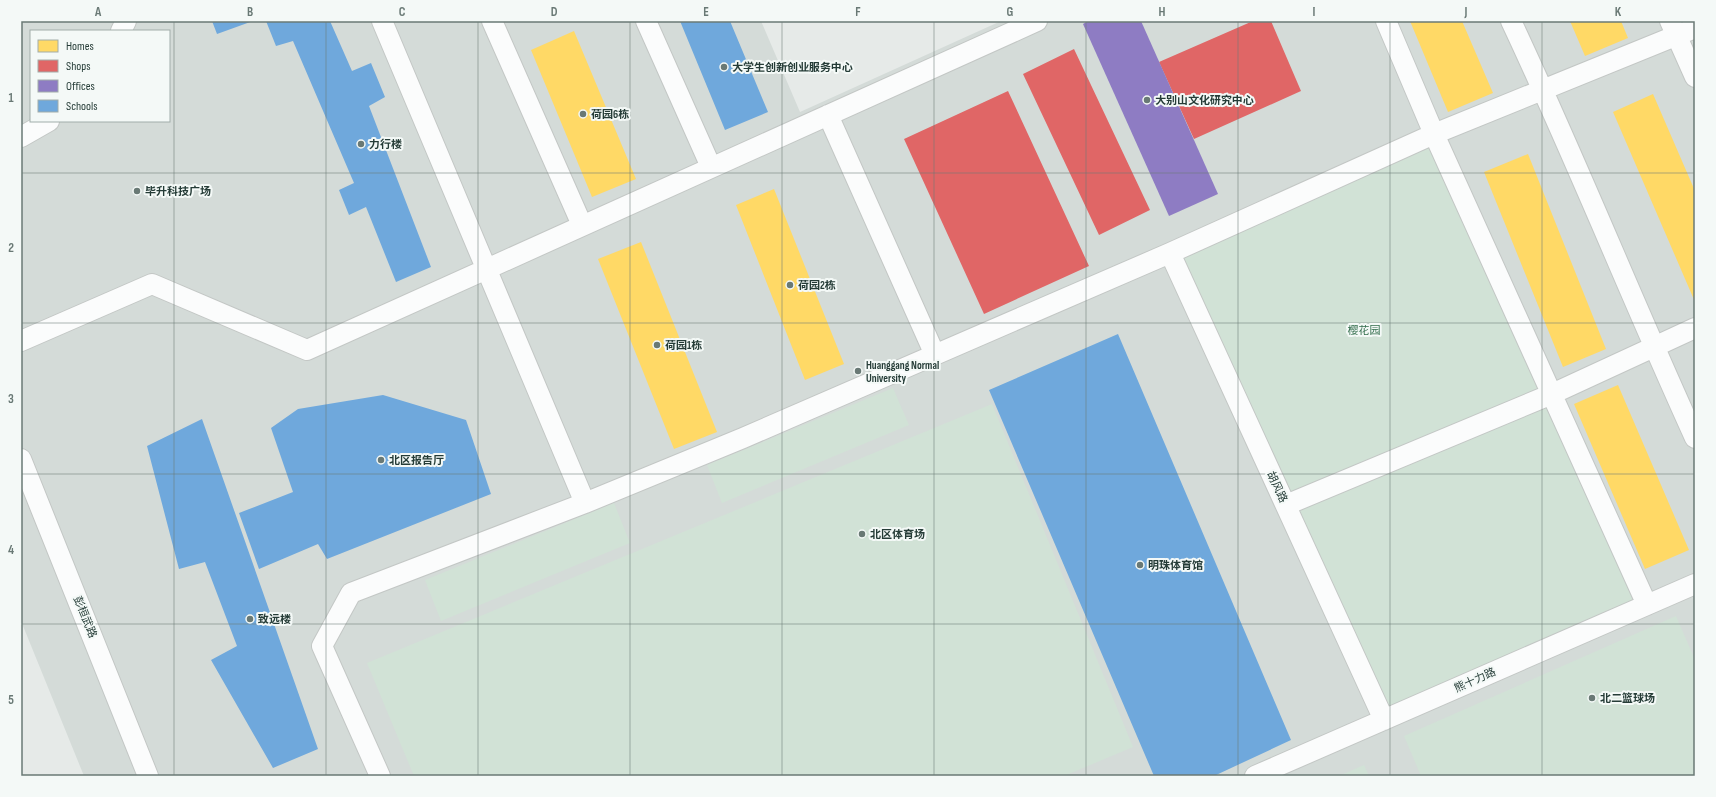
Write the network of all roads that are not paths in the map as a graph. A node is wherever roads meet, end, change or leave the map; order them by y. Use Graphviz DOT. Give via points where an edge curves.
graph roads {
  1 [pos="126,21"];
  2 [pos="382,21"];
  3 [pos="492,21"];
  4 [pos="646,21"];
  5 [pos="1036,21"];
  6 [pos="1386,21"];
  7 [pos="1511,21"];
  8 [pos="1681,28"];
  9 [pos="122,30"];
  10 [pos="1695,78"];
  11 [pos="1544,90"];
  12 [pos="828,115"];
  13 [pos="47,122"];
  14 [pos="1434,134"];
  15 [pos="21,138"];
  16 [pos="711,167"];
  17 [pos="582,225"];
  18 [pos="1170,253"];
  19 [pos="486,268"];
  20 [pos="1695,328"];
  21 [pos="21,341"];
  22 [pos="1654,347"];
  23 [pos="935,355"];
  24 [pos="1552,394"];
  25 [pos="1695,438"];
  26 [pos="21,459"];
  27 [pos="585,503"];
  28 [pos="1286,505"];
  29 [pos="1695,584"];
  30 [pos="1646,605"];
  31 [pos="1384,720"];
  32 [pos="148,776"];
  33 [pos="380,776"];
  34 [pos="1255,776"];
  1 -- 9 [label="street"];
  2 -- 19 [label="street"];
  3 -- 17 [label="street"];
  4 -- 16 [label="street"];
  5 -- 12 [label="street"];
  6 -- 14 [label="street"];
  7 -- 11 [label="street"];
  8 -- 10 [label="street"];
  8 -- 11 [label="street"];
  11 -- 14 [label="street"];
  11 -- 22 [label="street"];
  12 -- 16 [label="street"];
  12 -- 23 [label="street"];
  13 -- 15 [label="street"];
  14 -- 18 [label="street"];
  14 -- 24 [label="street"];
  16 -- 17 [label="street"];
  17 -- 19 [label="street"];
  18 -- 23 [label="street"];
  18 -- 28 [label="street, 胡风路"];
  19 -- 21 [label="street" via="307,350 152,284"];
  19 -- 27 [label="street"];
  20 -- 22 [label="street"];
  22 -- 24 [label="street"];
  22 -- 25 [label="street"];
  23 -- 27 [label="street"];
  24 -- 28 [label="street"];
  24 -- 30 [label="street"];
  26 -- 32 [label="street, 彭桓武路"];
  27 -- 33 [label="street" via="351,593 322,646"];
  28 -- 31 [label="street, 胡风路"];
  29 -- 30 [label="street, 熊十力路"];
  30 -- 31 [label="street, 熊十力路"];
  31 -- 34 [label="street, 熊十力路"];
}
